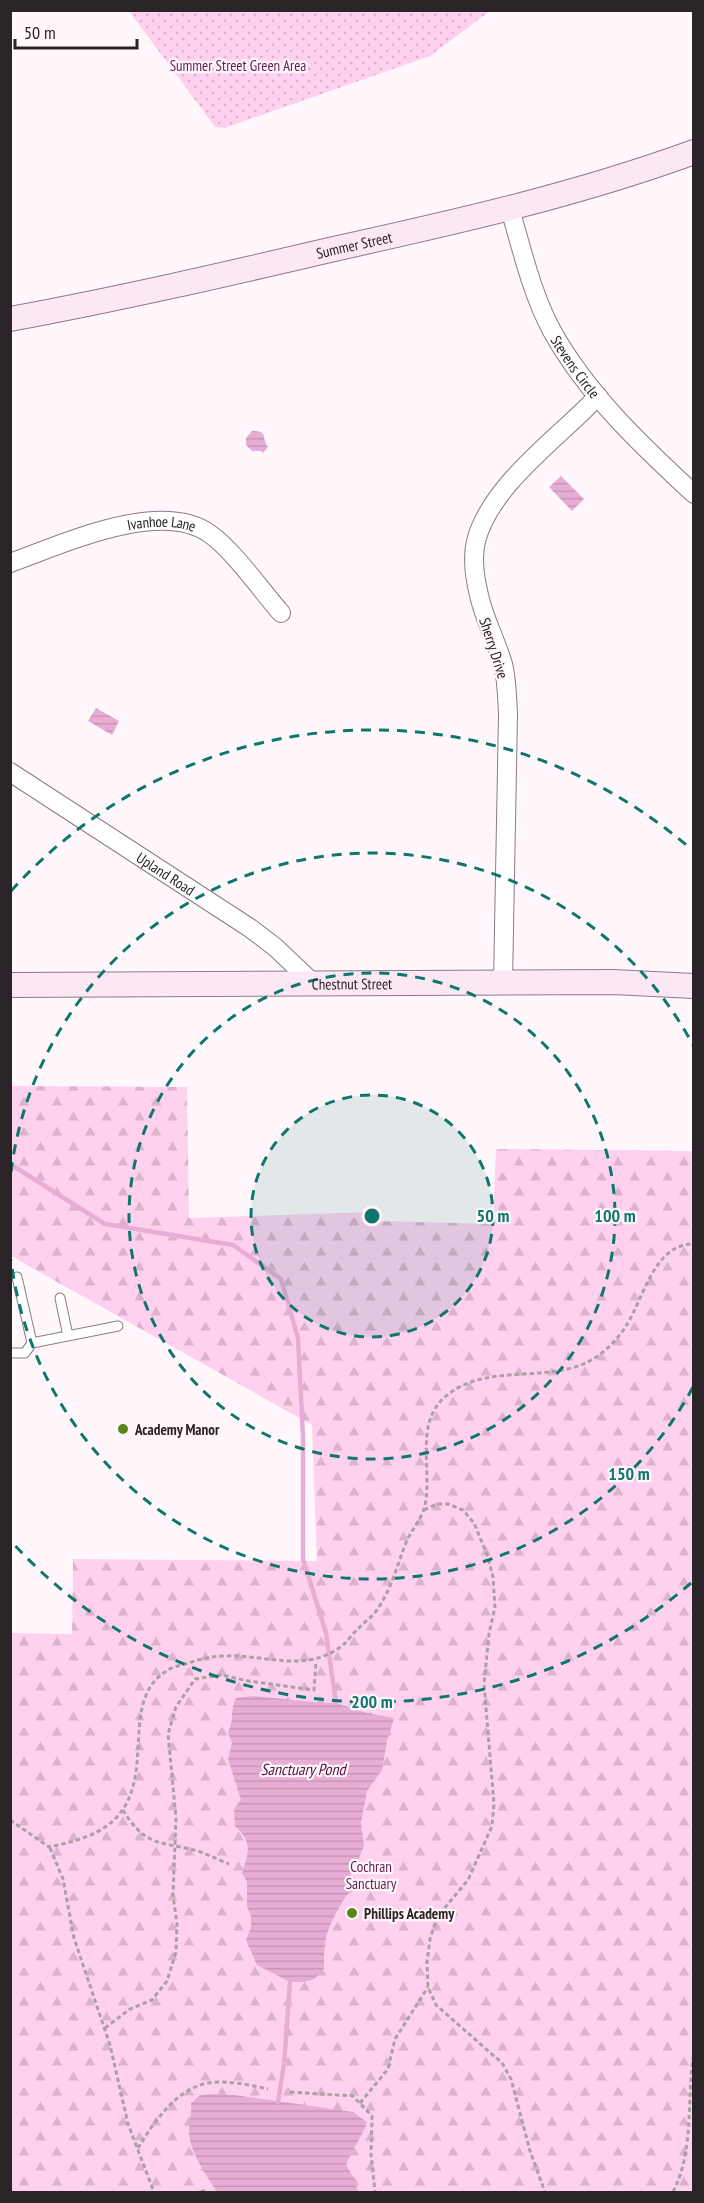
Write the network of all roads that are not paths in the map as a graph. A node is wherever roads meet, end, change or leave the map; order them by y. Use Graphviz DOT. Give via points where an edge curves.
graph roads {
  1 [pos="693,152"];
  2 [pos="510,209"];
  3 [pos="10,319"];
  4 [pos="598,396"];
  5 [pos="693,494"];
  6 [pos="10,563"];
  7 [pos="280,613"];
  8 [pos="10,772"];
  9 [pos="503,982"];
  10 [pos="313,983"];
  11 [pos="10,985"];
  12 [pos="693,986"];
  13 [pos="17,1277"];
  14 [pos="60,1298"];
  15 [pos="118,1326"];
  16 [pos="68,1336"];
  17 [pos="32,1343"];
  18 [pos="10,1353"];
  1 -- 2 [label="street, Summer Street" via="617,179"];
  2 -- 3 [label="street, Summer Street" via="120,298"];
  2 -- 4 [label="street, Stevens Circle" via="548,322"];
  4 -- 5 [label="street, Stevens Circle"];
  4 -- 9 [label="street, Sherry Drive" via="500,494 489,510 474,556 483,613 506,682"];
  6 -- 7 [label="street, Ivanhoe Lane" via="101,531 150,521 179,522 208,532 221,543"];
  8 -- 10 [label="street, Upland Road" via="250,928"];
  9 -- 10 [label="street, Chestnut Street"];
  9 -- 12 [label="street, Chestnut Street"];
  10 -- 11 [label="street, Chestnut Street"];
  13 -- 17 [label="lane"];
  14 -- 16 [label="lane"];
  15 -- 16 [label="lane"];
  16 -- 17 [label="lane"];
  17 -- 18 [label="lane" via="25,1353"];
}
